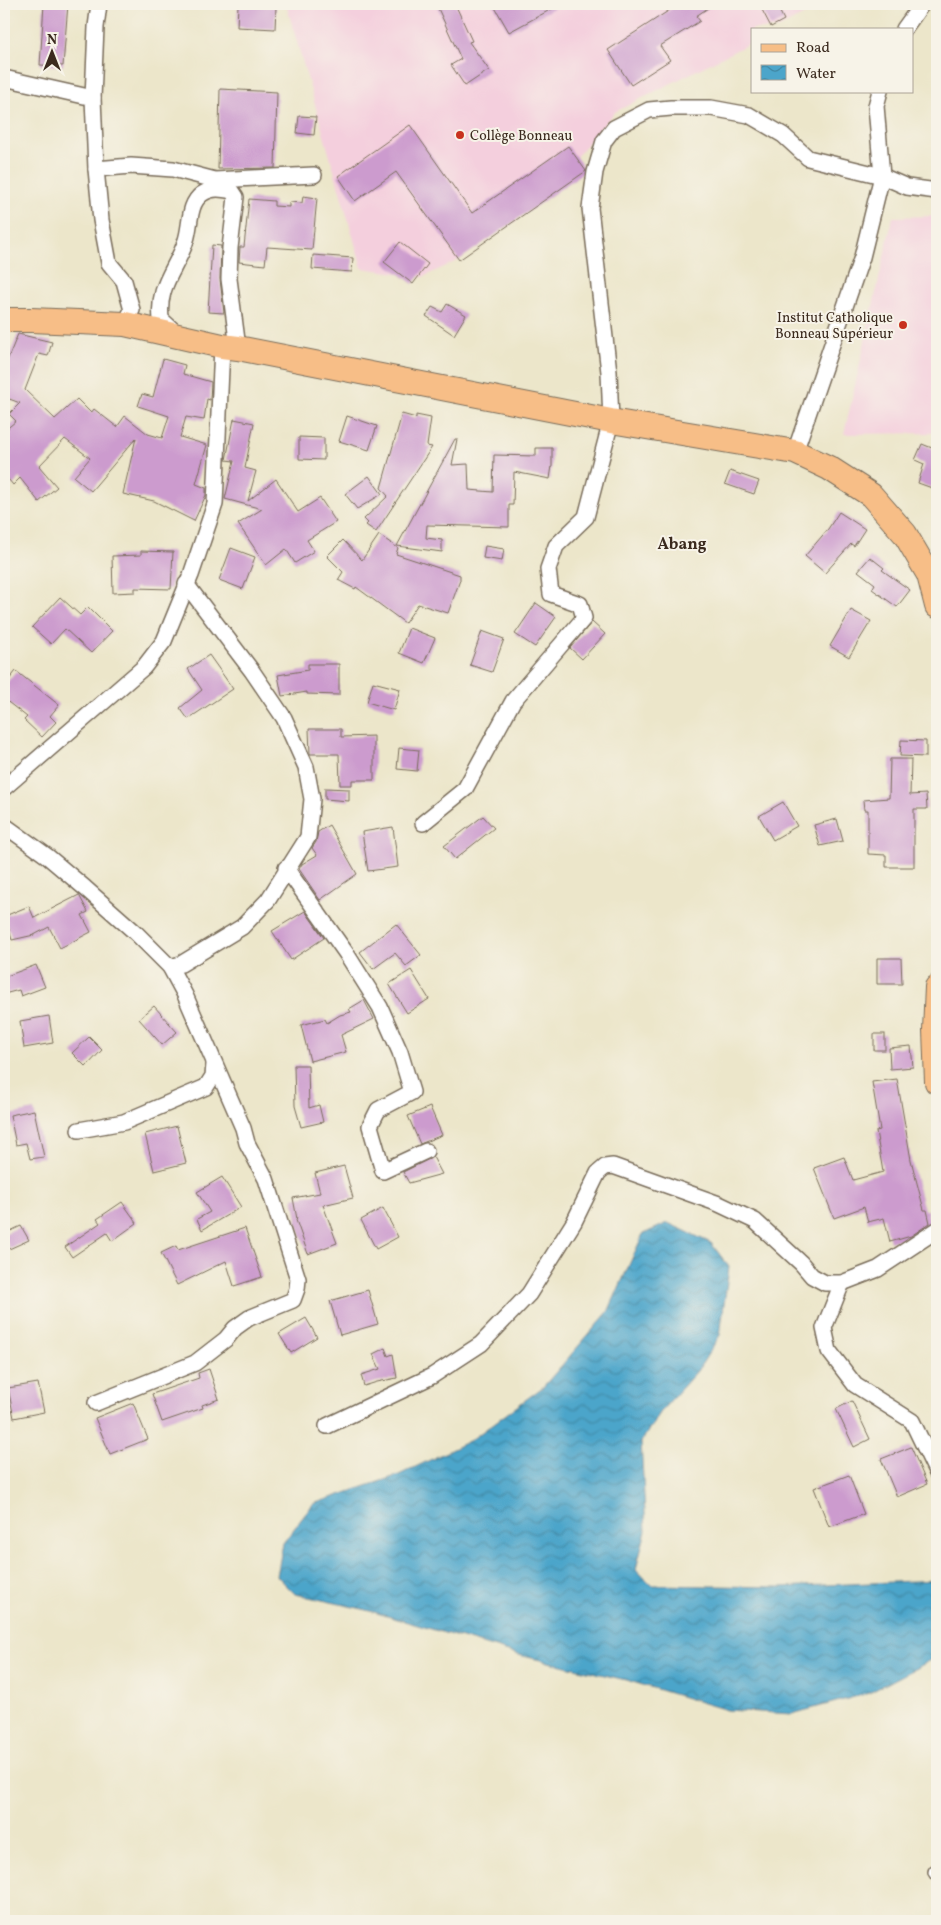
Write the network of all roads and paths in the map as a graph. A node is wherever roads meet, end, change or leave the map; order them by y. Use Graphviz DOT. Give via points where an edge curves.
graph roads {
  1 [pos="99,4"];
  2 [pos="922,4"];
  3 [pos="905,28"];
  4 [pos="4,78"];
  5 [pos="880,92"];
  6 [pos="93,98"];
  7 [pos="96,168"];
  8 [pos="314,175"];
  9 [pos="882,176"];
  10 [pos="937,191"];
  11 [pos="4,320"];
  12 [pos="125,324"];
  13 [pos="178,335"];
  14 [pos="230,347"];
  15 [pos="611,421"];
  16 [pos="795,452"];
  17 [pos="186,584"];
  18 [pos="937,606"];
  19 [pos="4,788"];
  20 [pos="423,823"];
  21 [pos="4,825"];
  22 [pos="286,868"];
  23 [pos="170,967"];
  24 [pos="937,987"];
  25 [pos="214,1064"];
  26 [pos="937,1082"];
  27 [pos="79,1130"];
  28 [pos="426,1151"];
  29 [pos="937,1230"];
  30 [pos="842,1283"];
  31 [pos="96,1402"];
  32 [pos="327,1426"];
  33 [pos="937,1473"];
  1 -- 6 [label="street"];
  2 -- 3 [label="street"];
  4 -- 6 [label="street"];
  5 -- 9 [label="street" via="876,106"];
  6 -- 7 [label="street"];
  7 -- 8 [label="street" via="173,169 215,180"];
  7 -- 12 [label="street" via="109,263 124,281 132,310"];
  9 -- 10 [label="street" via="907,187"];
  9 -- 15 [label="street" via="808,158 782,135 749,115 711,108 649,110 614,128 604,141 590,208"];
  9 -- 16 [label="street" via="862,257"];
  11 -- 12 [label="main road"];
  12 -- 13 [label="main road"];
  13 -- 14 [label="main road"];
  13 -- 14 [label="street" via="161,319 160,304 186,240 193,207 202,194 212,189 232,190 236,197 230,248"];
  14 -- 15 [label="main road"];
  14 -- 17 [label="street" via="216,504"];
  15 -- 16 [label="main road"];
  15 -- 20 [label="street" via="586,517 556,546 548,569 551,594 580,604 584,618 513,701 465,789"];
  16 -- 18 [label="main road" via="829,468 871,495 905,534 929,575"];
  17 -- 19 [label="street" via="164,641 149,661"];
  17 -- 22 [label="street" via="284,718 306,767 312,799 308,837"];
  21 -- 23 [label="street" via="48,856"];
  22 -- 23 [label="street" via="268,900 242,927 181,964"];
  22 -- 28 [label="street" via="380,1007 400,1052 412,1092 378,1110 370,1126 383,1171"];
  23 -- 25 [label="street"];
  24 -- 26 [label="main road"];
  25 -- 27 [label="street" via="213,1076 206,1087 124,1122"];
  25 -- 31 [label="street" via="266,1179 298,1279 297,1289 292,1300 249,1318 194,1363"];
  29 -- 30 [label="street" via="878,1269"];
  30 -- 32 [label="street" via="825,1283 812,1276 755,1221 719,1204 613,1166 605,1167 598,1173 574,1222 528,1294 481,1344 432,1376"];
  30 -- 33 [label="street" via="824,1328 829,1351 855,1385 912,1421"];
}
